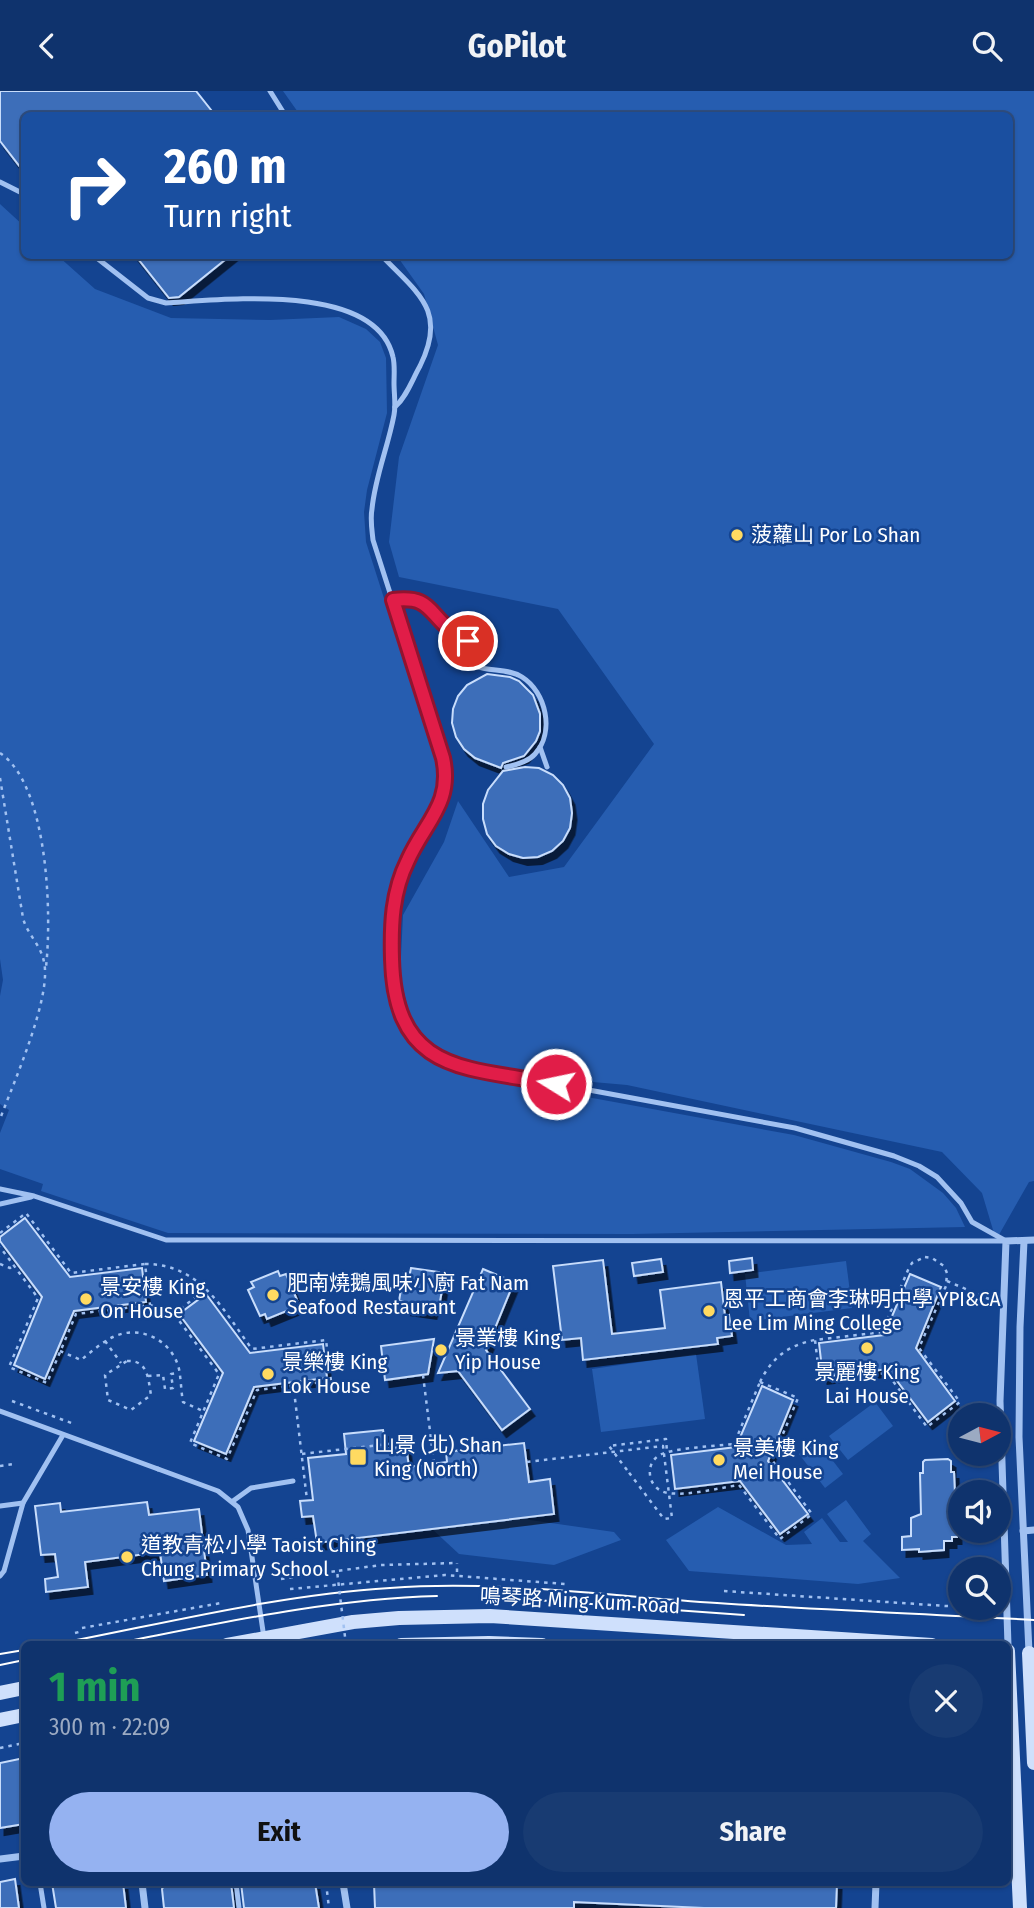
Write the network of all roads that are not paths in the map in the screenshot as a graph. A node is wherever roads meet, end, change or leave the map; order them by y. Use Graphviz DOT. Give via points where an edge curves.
graph roads {
  1 [pos="270,91"];
  2 [pos="283,112"];
  3 [pos="0,181"];
  4 [pos="21,192"];
  5 [pos="98,259"];
  6 [pos="385,259"];
  7 [pos="395,407"];
  8 [pos="393,600"];
  9 [pos="448,627"];
  10 [pos="490,648"];
  11 [pos="540,747"];
  12 [pos="506,767"];
  13 [pos="547,767"];
  14 [pos="0,1189"];
  15 [pos="34,1196"];
  16 [pos="0,1203"];
  17 [pos="1034,1239"];
  18 [pos="1006,1241"];
  19 [pos="1024,1241"];
  20 [pos="0,1411"];
  21 [pos="64,1435"];
  22 [pos="293,1481"];
  23 [pos="233,1500"];
  24 [pos="23,1503"];
  25 [pos="0,1506"];
  26 [pos="1034,1530"];
  27 [pos="1023,1531"];
  28 [pos="0,1576"];
  29 [pos="264,1641"];
  30 [pos="871,1641"];
  31 [pos="1008,1641"];
  32 [pos="1011,1650"];
  33 [pos="1032,1653"];
  34 [pos="1011,1679"];
  35 [pos="1032,1681"];
  36 [pos="21,1689"];
  37 [pos="0,1693"];
  38 [pos="21,1716"];
  39 [pos="0,1720"];
  40 [pos="1034,1762"];
  41 [pos="1011,1765"];
  42 [pos="21,1856"];
  43 [pos="0,1859"];
  44 [pos="40,1886"];
  45 [pos="142,1886"];
  46 [pos="236,1886"];
  47 [pos="344,1886"];
  48 [pos="876,1886"];
  49 [pos="44,1908"];
  50 [pos="145,1908"];
  51 [pos="239,1908"];
  52 [pos="347,1908"];
  53 [pos="875,1908"];
  54 [pos="1020,1908"];
  1 -- 2 [label="lane"];
  3 -- 4 [label="lane"];
  5 -- 7 [label="lane" via="158,302 265,297 341,308 357,315 373,326 393,357"];
  6 -- 7 [label="lane" via="419,295 430,311 431,323 423,360"];
  7 -- 8 [label="lane" via="371,512 373,540"];
  8 -- 9 [label="lane" via="418,601"];
  8 -- 18 [label="lane" via="446,772 442,800 400,878 392,917 396,1004 418,1043 437,1057 464,1067 796,1128 894,1156 937,1177 972,1223"];
  9 -- 10 [label="lane" via="468,641"];
  9 -- 11 [label="lane" via="475,666 520,675 539,694 546,726"];
  11 -- 12 [label="lane" via="530,759"];
  11 -- 13 [label="lane"];
  14 -- 15 [label="lane"];
  15 -- 16 [label="lane"];
  15 -- 18 [label="lane" via="166,1240"];
  17 -- 19 [label="street"];
  18 -- 19 [label="street"];
  18 -- 31 [label="street" via="1000,1401"];
  19 -- 27 [label="street" via="1018,1410"];
  20 -- 21 [label="lane, bridge"];
  21 -- 23 [label="lane, bridge"];
  21 -- 24 [label="lane"];
  22 -- 23 [label="lane" via="251,1488"];
  23 -- 29 [label="lane" via="248,1530"];
  24 -- 25 [label="lane"];
  24 -- 28 [label="lane"];
  26 -- 27 [label="street"];
  27 -- 33 [label="street"];
  29 -- 30 [label="main road, 鳴琴路 Ming Kum Road" via="353,1622 490,1616"];
  32 -- 33 [label="main road"];
  33 -- 35 [label="main road"];
  34 -- 35 [label="main road"];
  35 -- 40 [label="main road"];
  36 -- 37 [label="main road"];
  38 -- 39 [label="main road"];
  41 -- 54 [label="main road"];
  42 -- 43 [label="street"];
  44 -- 49 [label="lane"];
  45 -- 50 [label="street"];
  46 -- 51 [label="lane"];
  47 -- 52 [label="street"];
  48 -- 53 [label="street"];
}
